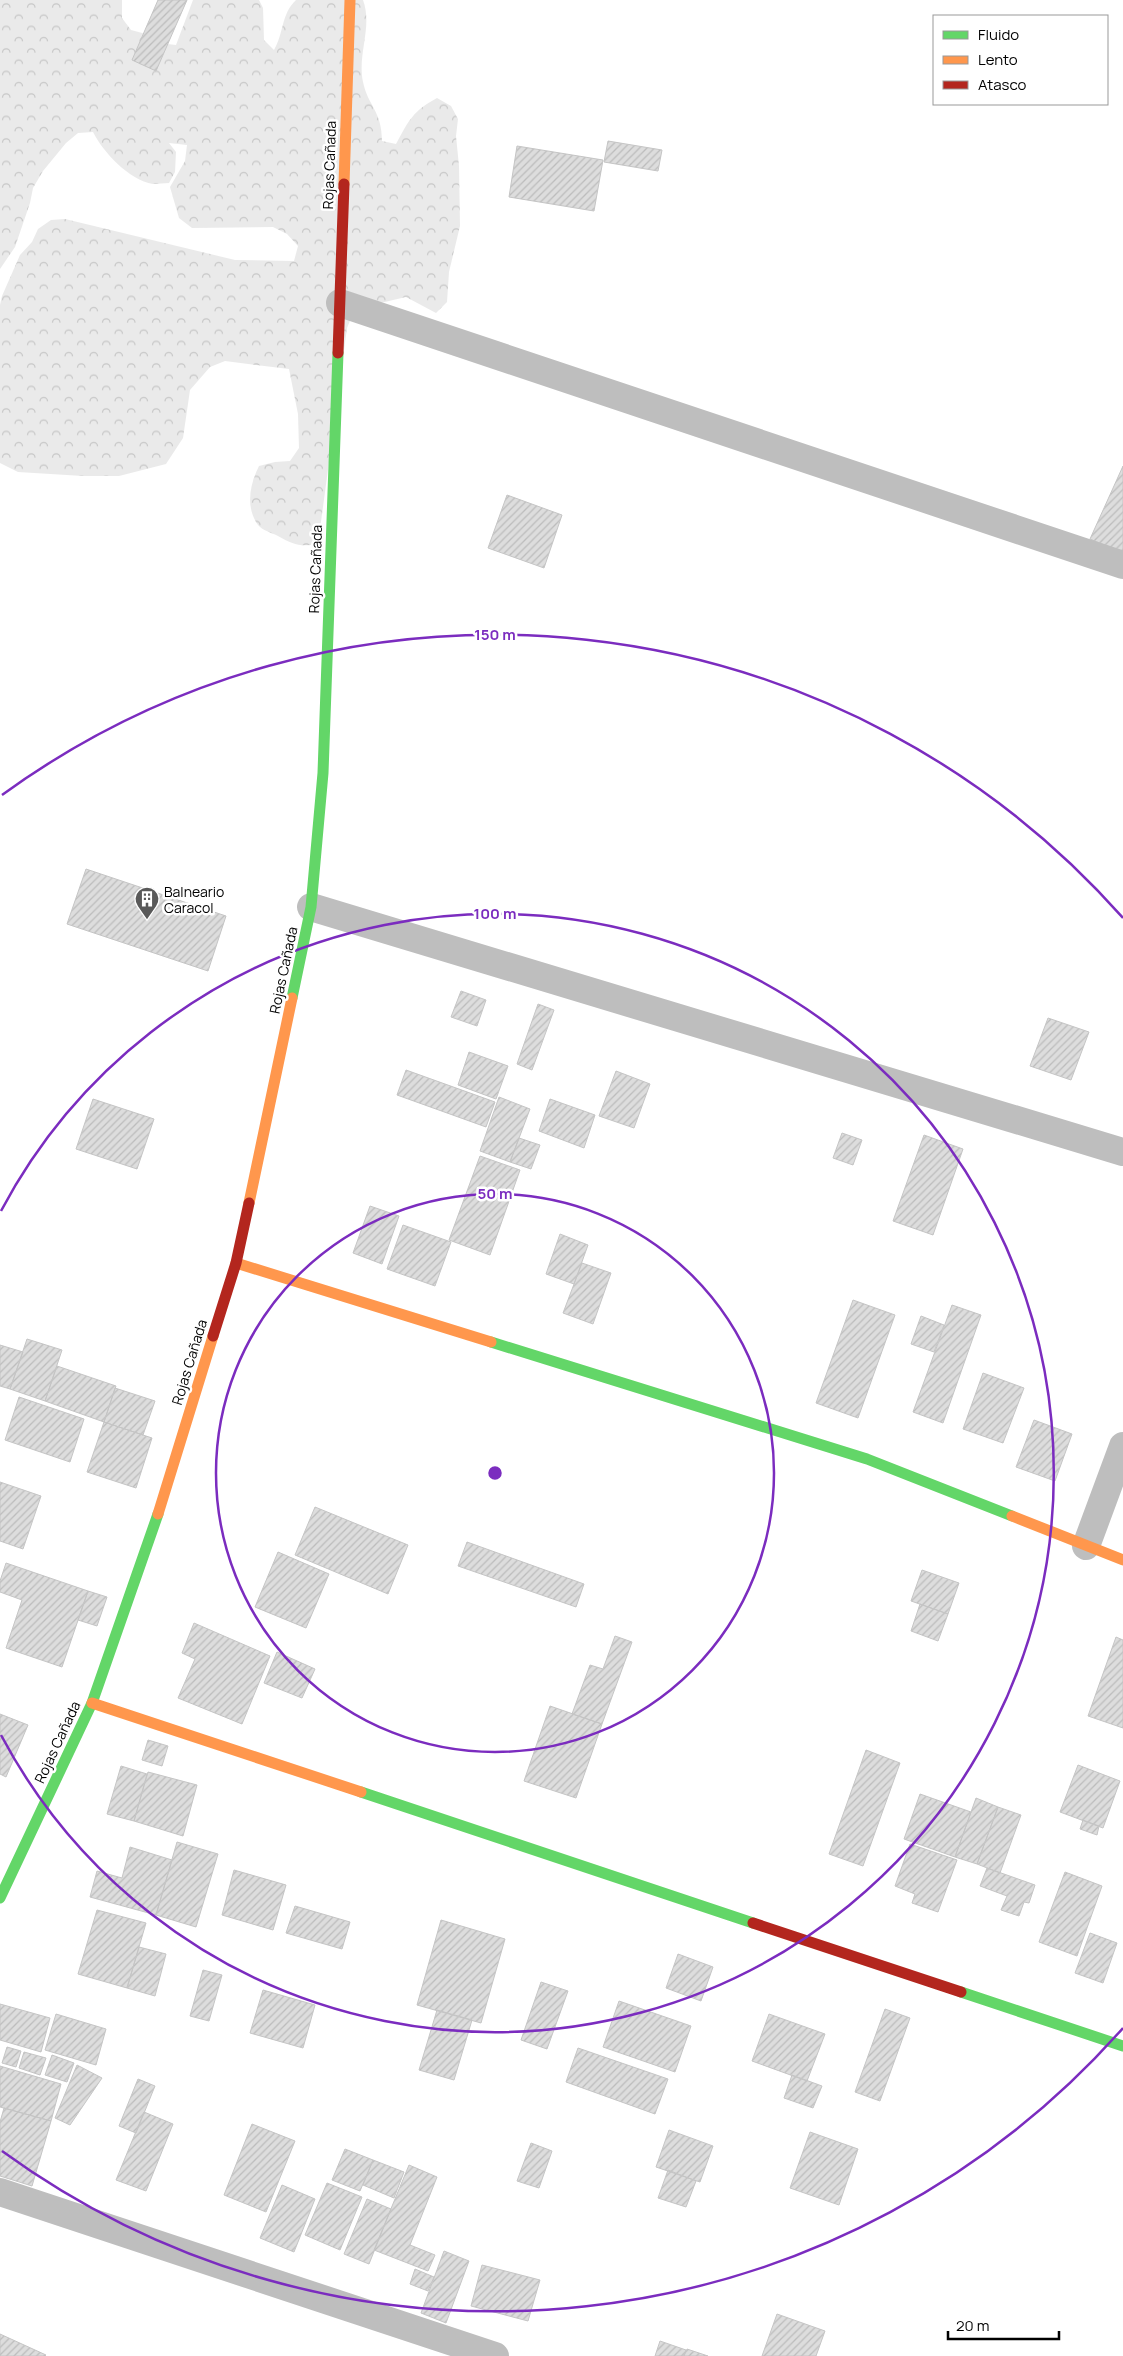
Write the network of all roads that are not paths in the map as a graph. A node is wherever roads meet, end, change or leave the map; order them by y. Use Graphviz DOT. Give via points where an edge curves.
graph roads {
  1 [pos="350,0"];
  2 [pos="340,303"];
  3 [pos="1123,565"];
  4 [pos="311,907"];
  5 [pos="1123,1152"];
  6 [pos="236,1263"];
  7 [pos="1123,1446"];
  8 [pos="1086,1546"];
  9 [pos="1123,1560"];
  10 [pos="92,1703"];
  11 [pos="0,1898"];
  12 [pos="1123,2046"];
  13 [pos="0,2192"];
  14 [pos="495,2356"];
  1 -- 2 [label="street, Rojas Cañada"];
  2 -- 3 [label="street"];
  2 -- 4 [label="street, Rojas Cañada" via="323,773"];
  4 -- 5 [label="street"];
  4 -- 6 [label="street, Rojas Cañada"];
  6 -- 8 [label="street" via="867,1459"];
  6 -- 10 [label="street, Rojas Cañada" via="159,1510"];
  7 -- 8 [label="street"];
  8 -- 9 [label="street"];
  10 -- 11 [label="street, Rojas Cañada"];
  10 -- 12 [label="street"];
  13 -- 14 [label="street"];
}
